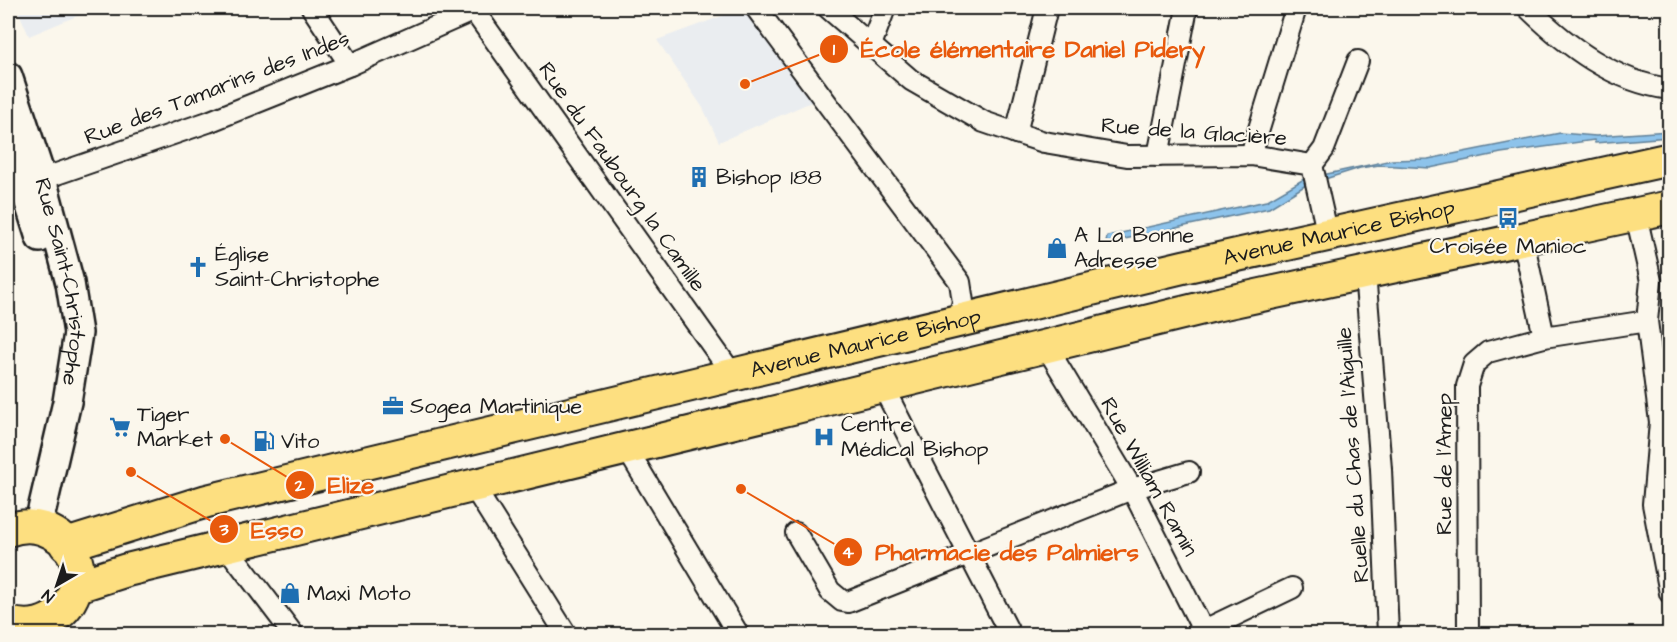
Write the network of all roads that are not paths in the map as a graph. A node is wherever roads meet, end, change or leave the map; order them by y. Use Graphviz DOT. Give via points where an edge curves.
graph roads {
  1 [pos="312,8"];
  2 [pos="756,8"];
  3 [pos="828,8"];
  4 [pos="885,8"];
  5 [pos="1047,8"];
  6 [pos="1187,8"];
  7 [pos="1296,8"];
  8 [pos="1528,8"];
  9 [pos="473,9"];
  10 [pos="872,45"];
  11 [pos="1358,61"];
  12 [pos="350,65"];
  13 [pos="8,76"];
  14 [pos="1670,89"];
  15 [pos="1016,133"];
  16 [pos="8,136"];
  17 [pos="1251,155"];
  18 [pos="1158,156"];
  19 [pos="1670,159"];
  20 [pos="1312,169"];
  21 [pos="42,179"];
  22 [pos="1670,207"];
  23 [pos="1636,215"];
  24 [pos="1328,236"];
  25 [pos="1523,238"];
  26 [pos="1365,273"];
  27 [pos="1647,321"];
  28 [pos="957,322"];
  29 [pos="1544,337"];
  30 [pos="1046,346"];
  31 [pos="733,375"];
  32 [pos="882,385"];
  33 [pos="627,449"];
  34 [pos="1190,472"];
  35 [pos="472,484"];
  36 [pos="1132,489"];
  37 [pos="23,528"];
  38 [pos="796,533"];
  39 [pos="66,545"];
  40 [pos="225,546"];
  41 [pos="968,555"];
  42 [pos="77,586"];
  43 [pos="1292,588"];
  44 [pos="1670,593"];
  45 [pos="8,623"];
  46 [pos="1201,633"];
  47 [pos="293,634"];
  48 [pos="566,634"];
  49 [pos="738,634"];
  50 [pos="1010,634"];
  51 [pos="1388,634"];
  52 [pos="1468,634"];
  1 -- 12 [label="street"];
  2 -- 28 [label="street" via="960,282 963,302"];
  3 -- 10 [label="street, Rue de la Glacière"];
  4 -- 10 [label="street"];
  5 -- 15 [label="street"];
  6 -- 18 [label="street"];
  7 -- 17 [label="street"];
  8 -- 14 [label="street" via="1576,49 1616,74 1645,86"];
  9 -- 12 [label="street, Rue des Tamarins des Indes"];
  9 -- 31 [label="street, Rue du Faubourg la Camille"];
  10 -- 15 [label="street, Rue de la Glacière" via="911,80 951,106"];
  11 -- 20 [label="street, Rue de la Glacière" via="1324,149"];
  12 -- 21 [label="street, Rue des Tamarins des Indes" via="208,122"];
  13 -- 21 [label="main road, Rue Saint-Christophe"];
  15 -- 18 [label="street, Rue de la Glacière" via="1044,142 1117,154"];
  16 -- 37 [label="main road, Rue Saint-Christophe" via="54,287 62,332 55,383"];
  17 -- 18 [label="street, Rue de la Glacière"];
  17 -- 20 [label="street, Rue de la Glacière"];
  19 -- 24 [label="main road, Avenue Maurice Bishop"];
  20 -- 24 [label="street"];
  21 -- 37 [label="main road, Rue Saint-Christophe" via="70,283 78,333 67,402"];
  22 -- 23 [label="main road, Avenue Maurice Bishop"];
  23 -- 25 [label="main road, Avenue Maurice Bishop"];
  23 -- 27 [label="street" via="1651,281"];
  24 -- 28 [label="main road, Avenue Maurice Bishop"];
  25 -- 26 [label="main road, Avenue Maurice Bishop"];
  25 -- 29 [label="street"];
  26 -- 30 [label="main road, Avenue Maurice Bishop"];
  26 -- 51 [label="street, Ruelle du Chas de l'Aiguille" via="1381,469"];
  27 -- 29 [label="street, Rue de l'Amep"];
  27 -- 44 [label="street" via="1660,422 1653,504"];
  28 -- 31 [label="main road, Avenue Maurice Bishop"];
  29 -- 52 [label="street, Rue de l'Amep" via="1488,352 1474,364 1467,386"];
  30 -- 32 [label="main road, Avenue Maurice Bishop"];
  30 -- 36 [label="street, Rue William Ramin"];
  31 -- 39 [label="main road, Avenue Maurice Bishop" via="207,501"];
  32 -- 33 [label="main road, Avenue Maurice Bishop"];
  32 -- 41 [label="street"];
  33 -- 35 [label="main road, Avenue Maurice Bishop"];
  33 -- 49 [label="street"];
  34 -- 36 [label="street"];
  35 -- 40 [label="main road, Avenue Maurice Bishop"];
  35 -- 48 [label="street"];
  36 -- 41 [label="street"];
  36 -- 46 [label="street, Rue William Ramin"];
  37 -- 39 [label="main road" via="58,537"];
  38 -- 41 [label="street" via="830,591 842,601 859,598"];
  39 -- 42 [label="main road" via="76,562"];
  40 -- 42 [label="main road, Avenue Maurice Bishop"];
  40 -- 47 [label="street"];
  41 -- 50 [label="street"];
  42 -- 45 [label="main road" via="66,610 56,619 30,628"];
  43 -- 46 [label="street"];
}
